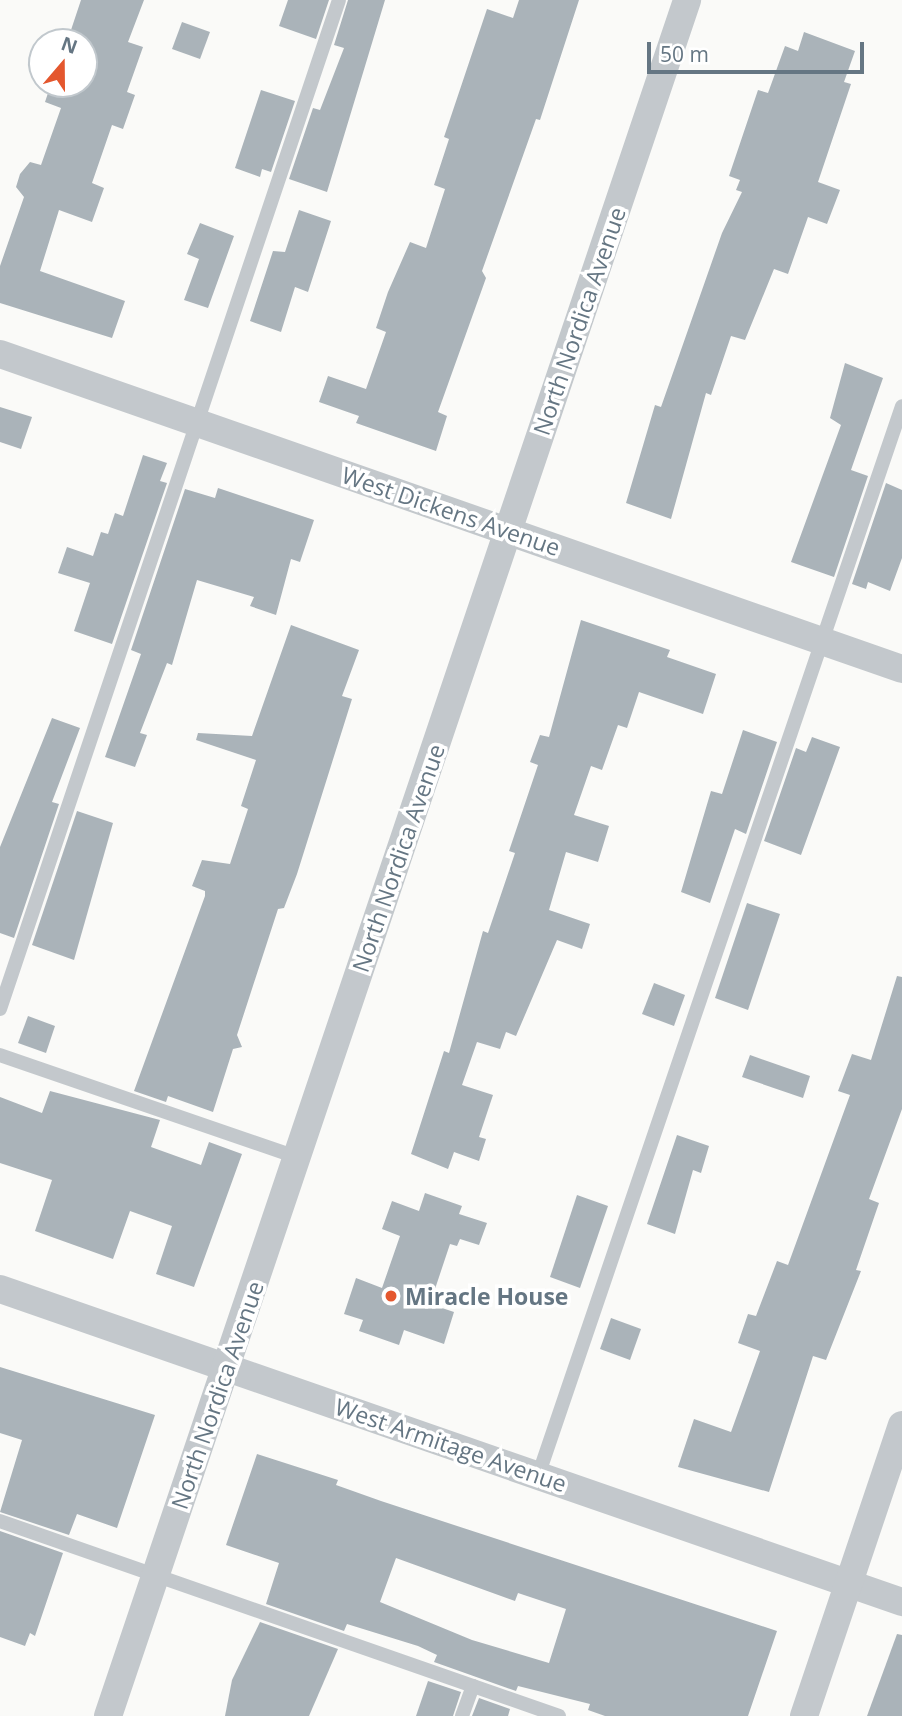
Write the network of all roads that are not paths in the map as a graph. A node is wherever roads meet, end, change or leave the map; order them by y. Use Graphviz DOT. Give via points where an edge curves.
graph roads {
  1 [pos="339,0"];
  2 [pos="687,0"];
  3 [pos="0,354"];
  4 [pos="902,406"];
  5 [pos="197,422"];
  6 [pos="508,531"];
  7 [pos="823,641"];
  8 [pos="902,668"];
  9 [pos="0,1009"];
  10 [pos="0,1055"];
  11 [pos="297,1157"];
  12 [pos="0,1289"];
  13 [pos="226,1368"];
  14 [pos="902,1425"];
  15 [pos="538,1476"];
  16 [pos="0,1521"];
  17 [pos="156,1576"];
  18 [pos="848,1583"];
  19 [pos="902,1602"];
  20 [pos="473,1686"];
  21 [pos="108,1716"];
  22 [pos="462,1716"];
  23 [pos="559,1716"];
  24 [pos="804,1716"];
  1 -- 5 [label="lane"];
  2 -- 6 [label="street, North Nordica Avenue"];
  3 -- 5 [label="street, West Dickens Avenue"];
  4 -- 7 [label="lane"];
  5 -- 6 [label="street, West Dickens Avenue"];
  5 -- 9 [label="lane"];
  6 -- 7 [label="street, West Dickens Avenue"];
  6 -- 11 [label="street, North Nordica Avenue"];
  7 -- 8 [label="street, West Dickens Avenue"];
  7 -- 15 [label="lane"];
  10 -- 11 [label="lane"];
  11 -- 13 [label="street, North Nordica Avenue"];
  12 -- 13 [label="street, West Armitage Avenue"];
  13 -- 15 [label="street, West Armitage Avenue"];
  13 -- 17 [label="street, North Nordica Avenue"];
  14 -- 18 [label="street"];
  15 -- 18 [label="street, West Armitage Avenue"];
  16 -- 17 [label="lane"];
  17 -- 20 [label="lane"];
  17 -- 21 [label="street, North Nordica Avenue"];
  18 -- 19 [label="street, West Armitage Avenue"];
  18 -- 24 [label="street"];
  20 -- 22 [label="lane"];
  20 -- 23 [label="lane"];
}
